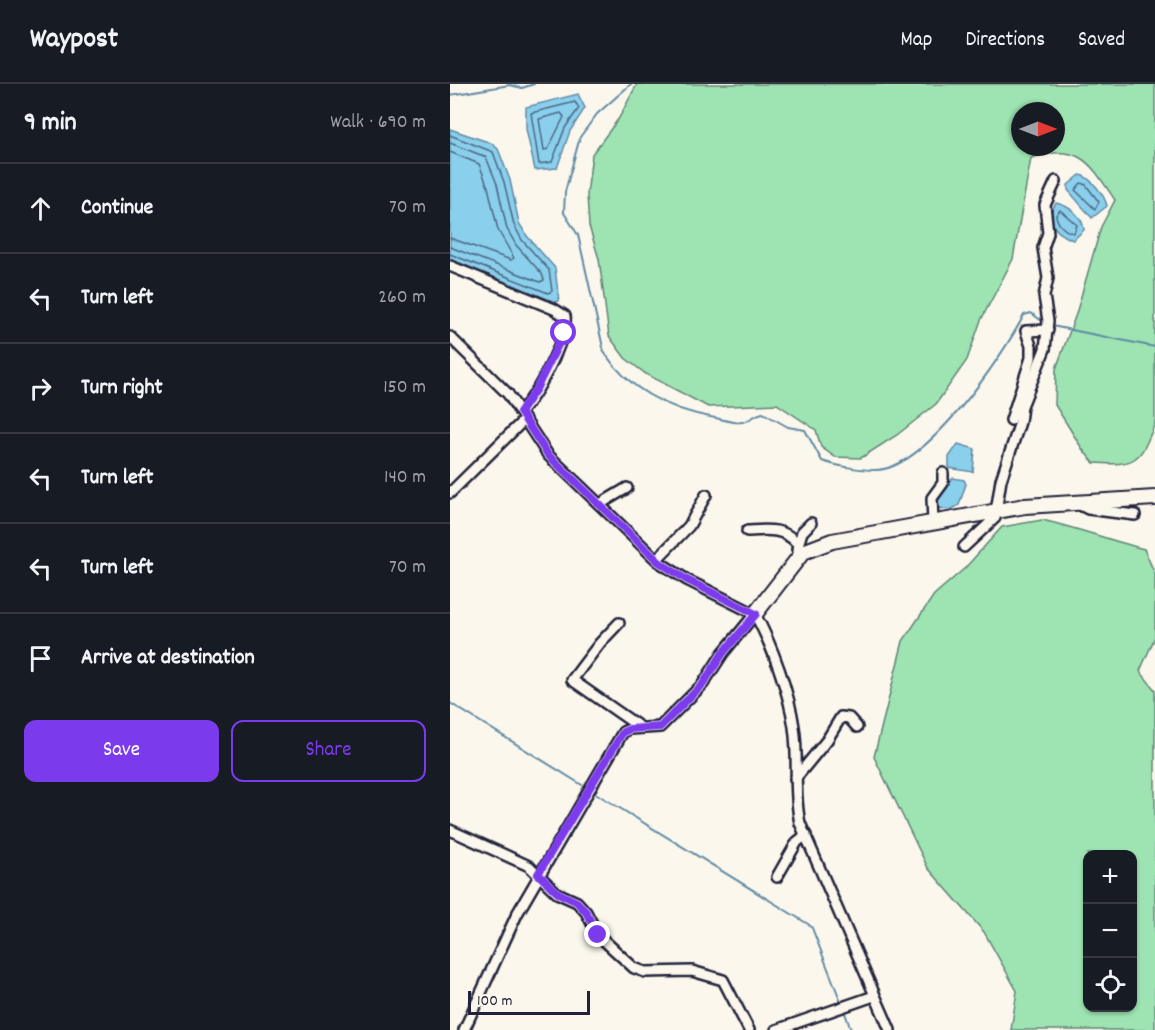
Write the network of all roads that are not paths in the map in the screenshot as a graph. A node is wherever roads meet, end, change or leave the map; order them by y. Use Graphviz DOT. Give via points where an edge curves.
graph roads {
  1 [pos="1056,181"];
  2 [pos="450,266"];
  3 [pos="1048,330"];
  4 [pos="450,337"];
  5 [pos="522,416"];
  6 [pos="1011,420"];
  7 [pos="943,473"];
  8 [pos="627,488"];
  9 [pos="450,493"];
  10 [pos="706,495"];
  11 [pos="1155,498"];
  12 [pos="1073,502"];
  13 [pos="600,504"];
  14 [pos="995,510"];
  15 [pos="1135,515"];
  16 [pos="933,522"];
  17 [pos="811,523"];
  18 [pos="747,531"];
  19 [pos="964,547"];
  20 [pos="799,549"];
  21 [pos="657,559"];
  22 [pos="756,614"];
  23 [pos="619,624"];
  24 [pos="857,727"];
  25 [pos="641,728"];
  26 [pos="795,779"];
  27 [pos="450,830"];
  28 [pos="806,835"];
  29 [pos="538,874"];
  30 [pos="777,877"];
  31 [pos="874,996"];
  32 [pos="464,1030"];
  33 [pos="749,1030"];
  34 [pos="776,1030"];
  35 [pos="890,1030"];
  1 -- 3 [label="street" via="1045,205 1048,232 1043,248 1048,271 1044,289"];
  2 -- 5 [label="street" via="564,316 559,346"];
  3 -- 6 [label="street" via="1026,331 1031,358"];
  3 -- 14 [label="street" via="1008,452"];
  4 -- 5 [label="street" via="508,394"];
  5 -- 9 [label="street"];
  5 -- 13 [label="street" via="548,455"];
  7 -- 16 [label="street" via="943,483 932,498"];
  8 -- 13 [label="street"];
  10 -- 21 [label="street" via="689,525"];
  11 -- 12 [label="street"];
  12 -- 14 [label="street"];
  12 -- 15 [label="street" via="1088,509"];
  13 -- 21 [label="street"];
  14 -- 16 [label="street"];
  14 -- 19 [label="street" via="995,518"];
  16 -- 20 [label="street"];
  17 -- 20 [label="street" via="802,532"];
  18 -- 20 [label="street" via="789,534"];
  20 -- 22 [label="street"];
  21 -- 22 [label="street" via="687,580"];
  22 -- 25 [label="street" via="703,684 660,727"];
  22 -- 26 [label="street" via="794,728"];
  23 -- 25 [label="street" via="572,680"];
  24 -- 26 [label="street" via="849,718 841,717"];
  25 -- 29 [label="street" via="623,732"];
  26 -- 28 [label="street" via="796,802"];
  27 -- 29 [label="street" via="515,858"];
  28 -- 30 [label="street" via="797,842"];
  28 -- 31 [label="street"];
  29 -- 32 [label="street"];
  29 -- 33 [label="street" via="558,893 577,902 598,935 634,968 645,972 692,972 723,980"];
  31 -- 34 [label="street"];
  31 -- 35 [label="street"];
}
